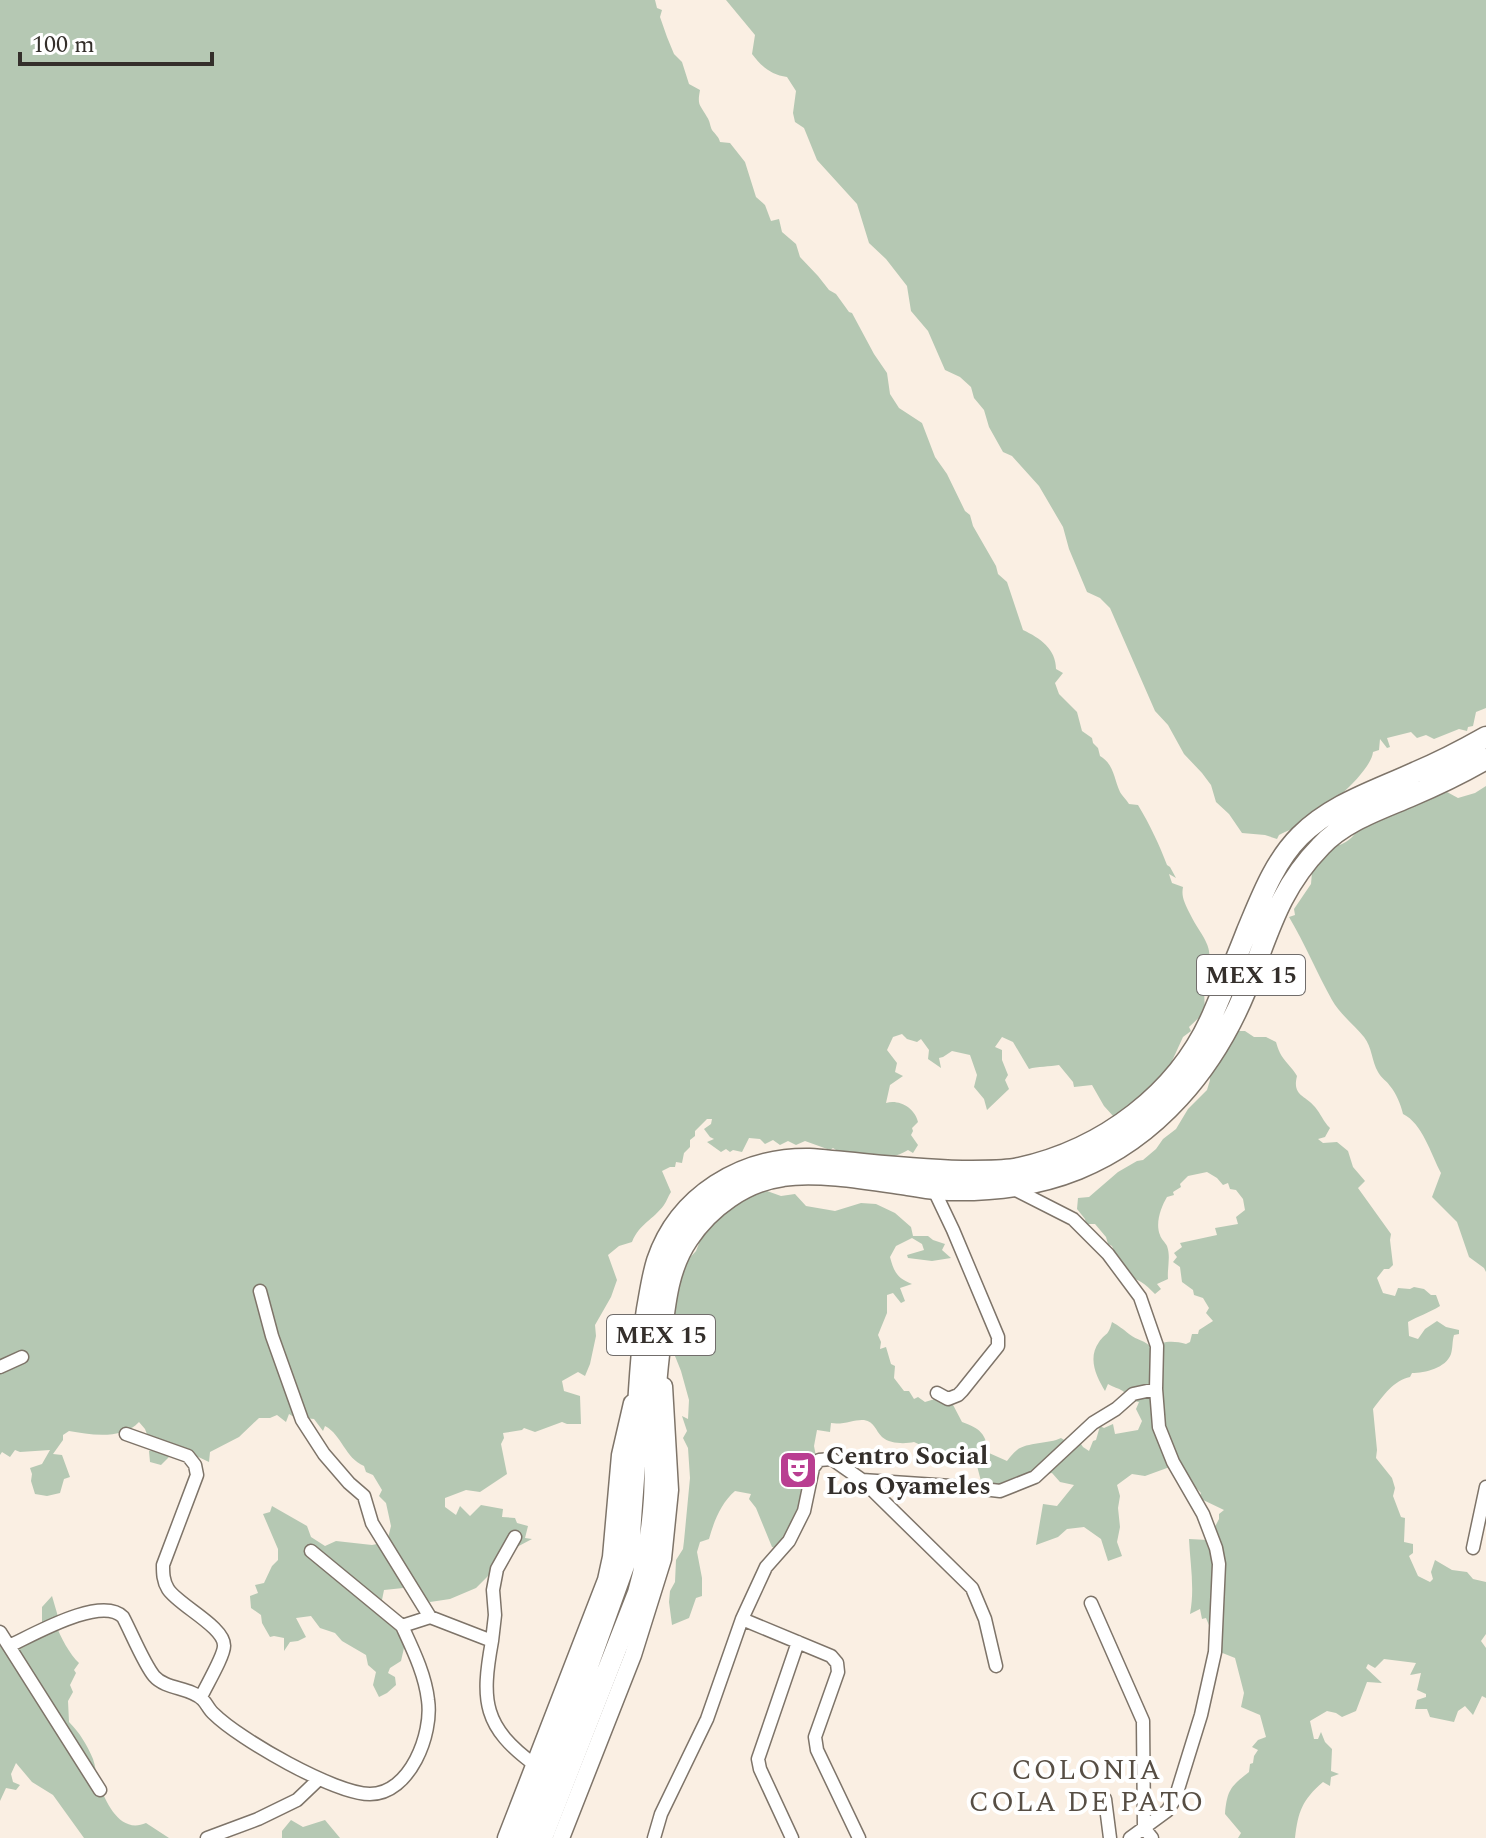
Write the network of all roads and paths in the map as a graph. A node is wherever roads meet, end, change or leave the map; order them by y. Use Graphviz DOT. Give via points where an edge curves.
graph roads {
  1 [pos="1486,737"];
  2 [pos="1486,759"];
  3 [pos="933,1188"];
  4 [pos="1012,1188"];
  5 [pos="260,1291"];
  6 [pos="660,1346"];
  7 [pos="22,1357"];
  8 [pos="0,1367"];
  9 [pos="639,1370"];
  10 [pos="1156,1389"];
  11 [pos="937,1393"];
  12 [pos="126,1434"];
  13 [pos="862,1480"];
  14 [pos="1486,1487"];
  15 [pos="515,1537"];
  16 [pos="1473,1548"];
  17 [pos="311,1551"];
  18 [pos="1091,1603"];
  19 [pos="430,1617"];
  20 [pos="742,1619"];
  21 [pos="402,1626"];
  22 [pos="0,1632"];
  23 [pos="492,1641"];
  24 [pos="798,1642"];
  25 [pos="9,1646"];
  26 [pos="996,1666"];
  27 [pos="201,1697"];
  28 [pos="535,1765"];
  29 [pos="319,1779"];
  30 [pos="100,1790"];
  31 [pos="1105,1799"];
  32 [pos="1148,1833"];
  33 [pos="207,1838"];
  34 [pos="506,1838"];
  35 [pos="523,1838"];
  36 [pos="542,1838"];
  37 [pos="561,1838"];
  38 [pos="654,1838"];
  39 [pos="792,1838"];
  40 [pos="859,1838"];
  41 [pos="1110,1838"];
  42 [pos="1130,1838"];
  1 -- 9 [label="main road, MEX 15" via="1352,799 1297,838 1269,881 1195,1048 1163,1090 1105,1135 1014,1169 946,1171 788,1158 749,1168 715,1185 682,1217 658,1259"];
  2 -- 4 [label="main road, MEX 15" via="1355,821 1324,842 1287,889 1227,1030 1184,1094 1107,1155"];
  3 -- 4 [label="main road, MEX 15"];
  3 -- 6 [label="main road, MEX 15" via="789,1175 730,1196 687,1239 671,1274"];
  3 -- 11 [label="street" via="998,1337 998,1346 958,1395 948,1399"];
  4 -- 10 [label="street" via="1073,1219 1140,1297 1157,1346"];
  5 -- 19 [label="street" via="302,1420 324,1454 364,1496 372,1523"];
  6 -- 36 [label="main road, MEX 15" via="654,1495 645,1567"];
  6 -- 37 [label="street" via="670,1490 663,1559 633,1655"];
  7 -- 8 [label="street"];
  9 -- 28 [label="street" via="620,1455 606,1580"];
  9 -- 35 [label="main road, MEX 15" via="626,1560"];
  10 -- 13 [label="street" via="1133,1394 1035,1477 1000,1491"];
  10 -- 32 [label="street" via="1159,1427 1203,1514 1216,1548 1219,1579 1215,1652 1201,1715 1175,1799"];
  12 -- 27 [label="street" via="188,1456 195,1465 197,1475 163,1577 168,1590 223,1639 223,1652"];
  13 -- 20 [label="street" via="832,1459 819,1460 804,1511 789,1541 766,1567"];
  13 -- 26 [label="street" via="972,1588"];
  14 -- 16 [label="street"];
  15 -- 23 [label="street" via="497,1569"];
  17 -- 21 [label="street"];
  18 -- 32 [label="street" via="1143,1721"];
  19 -- 21 [label="street"];
  19 -- 23 [label="street"];
  20 -- 24 [label="street"];
  20 -- 38 [label="street" via="707,1719"];
  21 -- 29 [label="street" via="429,1705 412,1768 379,1793 344,1789"];
  22 -- 25 [label="street"];
  23 -- 28 [label="street" via="486,1675 489,1710 510,1743"];
  24 -- 39 [label="street" via="758,1759"];
  24 -- 40 [label="street" via="837,1663 815,1737"];
  25 -- 27 [label="street" via="82,1614 115,1611 153,1675"];
  25 -- 30 [label="street"];
  27 -- 29 [label="street" via="213,1714 254,1744"];
  28 -- 34 [label="street"];
  29 -- 33 [label="street" via="297,1800"];
  31 -- 41 [label="street"];
  32 -- 42 [label="street"];
}
